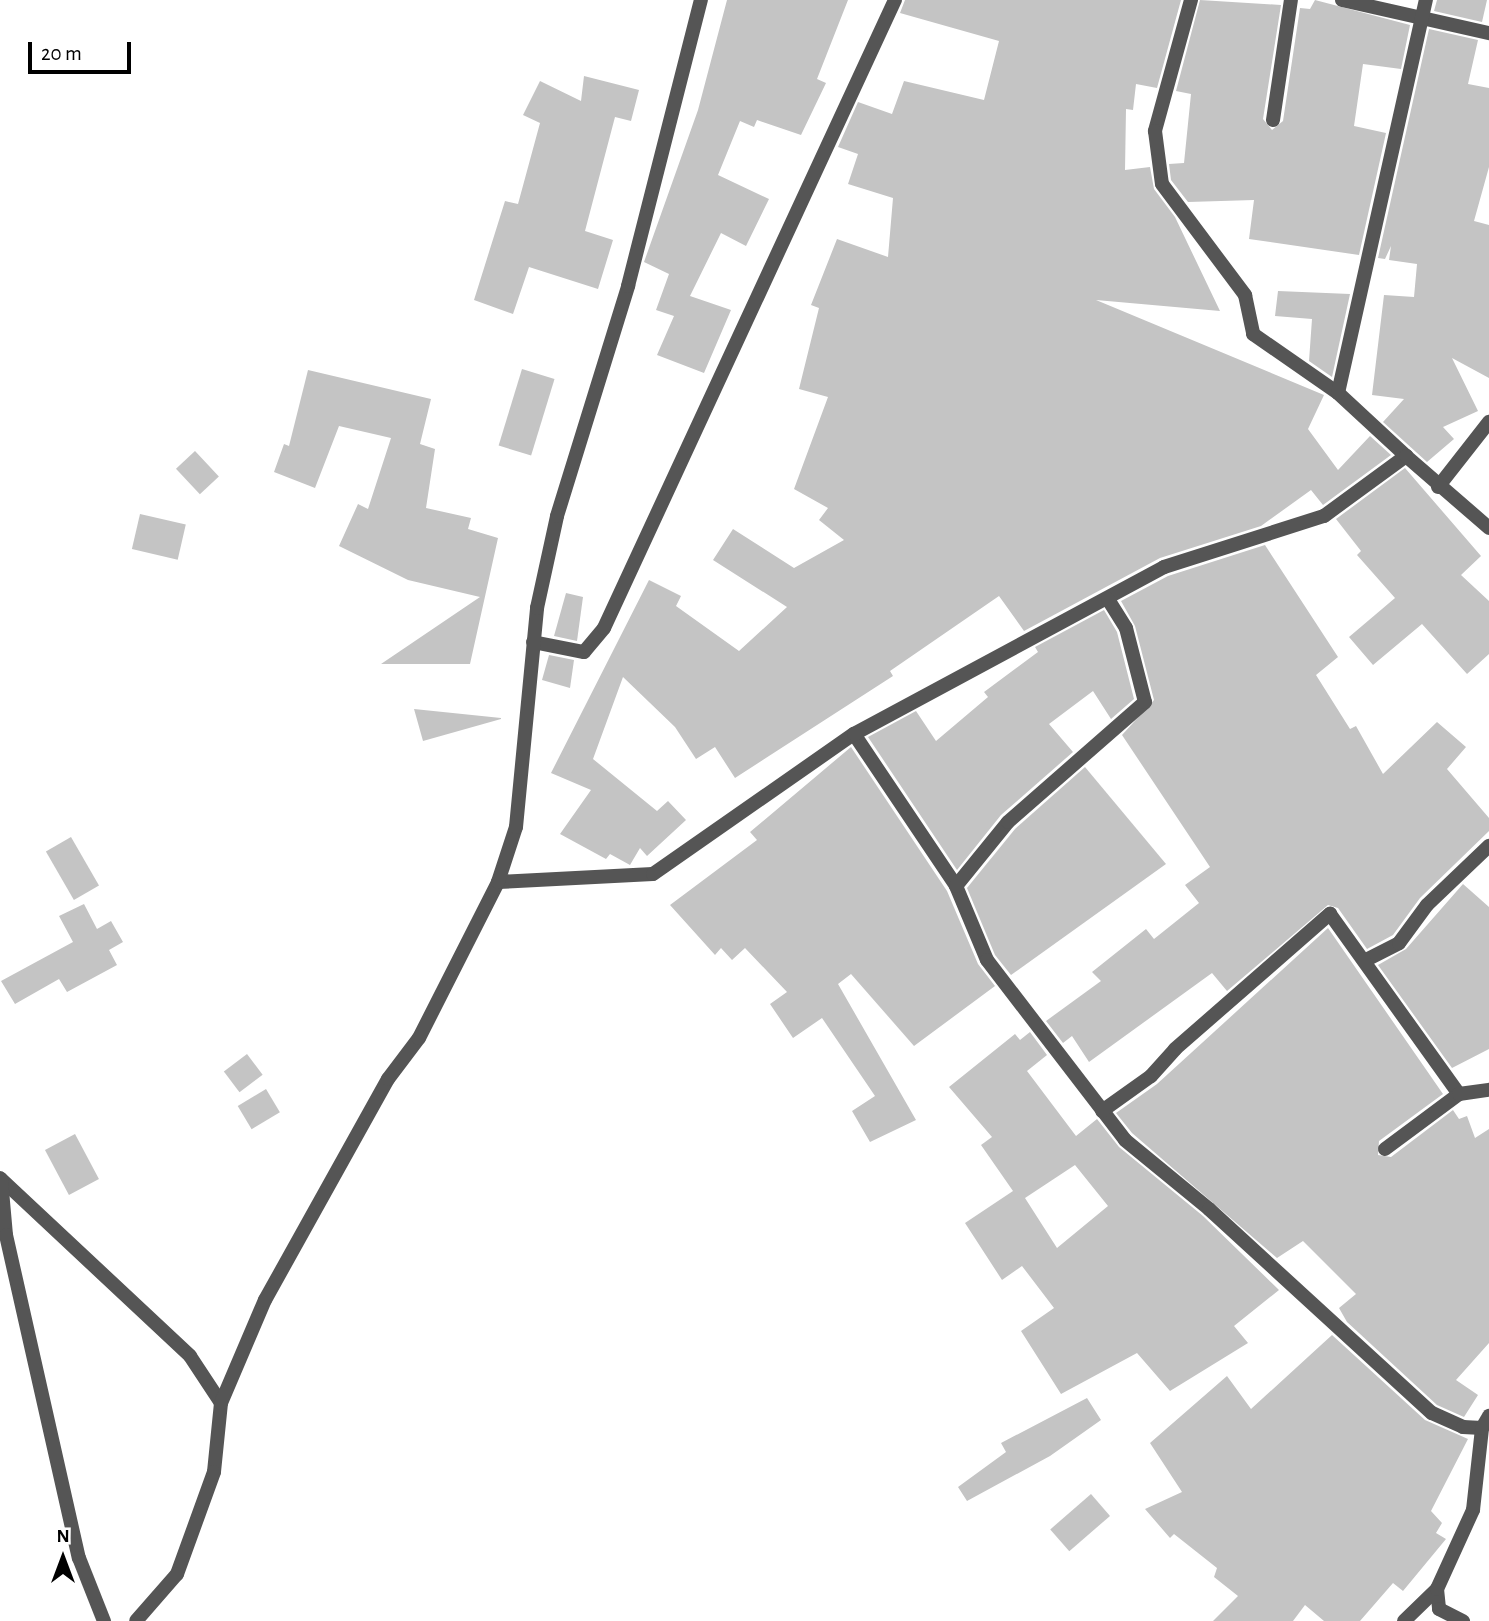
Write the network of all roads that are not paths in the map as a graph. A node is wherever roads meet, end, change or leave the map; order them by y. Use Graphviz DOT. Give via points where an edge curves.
graph roads {
  1 [pos="701,0"];
  2 [pos="895,0"];
  3 [pos="1191,0"];
  4 [pos="1291,0"];
  5 [pos="1342,0"];
  6 [pos="1426,0"];
  7 [pos="1423,16"];
  8 [pos="1489,33"];
  9 [pos="1273,120"];
  10 [pos="1338,393"];
  11 [pos="1489,422"];
  12 [pos="1406,456"];
  13 [pos="1438,487"];
  14 [pos="1489,528"];
  15 [pos="1108,599"];
  16 [pos="533,642"];
  17 [pos="854,734"];
  18 [pos="1489,846"];
  19 [pos="498,882"];
  20 [pos="956,886"];
  21 [pos="1366,960"];
  22 [pos="1489,1090"];
  23 [pos="1459,1094"];
  24 [pos="1102,1111"];
  25 [pos="1385,1149"];
  26 [pos="0,1178"];
  27 [pos="220,1403"];
  28 [pos="1486,1422"];
  29 [pos="1437,1589"];
  30 [pos="104,1621"];
  31 [pos="136,1621"];
  32 [pos="1404,1621"];
  33 [pos="1463,1621"];
  1 -- 16 [label="street" via="628,286 557,516"];
  2 -- 16 [label="street" via="604,628 584,652"];
  3 -- 10 [label="street" via="1155,131 1163,184 1245,295 1253,334"];
  4 -- 9 [label="street"];
  5 -- 7 [label="street"];
  6 -- 7 [label="street"];
  7 -- 8 [label="street"];
  7 -- 10 [label="street"];
  10 -- 12 [label="street"];
  11 -- 13 [label="street"];
  12 -- 13 [label="street"];
  12 -- 15 [label="street" via="1324,516 1164,567"];
  13 -- 14 [label="street"];
  15 -- 17 [label="street"];
  15 -- 20 [label="street" via="1126,628 1145,702 1008,822"];
  16 -- 19 [label="street" via="516,827"];
  17 -- 19 [label="street" via="653,874"];
  17 -- 20 [label="street"];
  18 -- 21 [label="street" via="1417,916 1399,943"];
  19 -- 27 [label="street" via="419,1038 388,1079 265,1300"];
  20 -- 24 [label="street" via="987,960"];
  21 -- 23 [label="street"];
  21 -- 24 [label="street" via="1330,914 1175,1049 1151,1076"];
  22 -- 23 [label="street"];
  23 -- 25 [label="street"];
  24 -- 28 [label="street" via="1125,1140 1209,1209 1421,1404 1462,1427"];
  26 -- 27 [label="street" via="190,1356"];
  26 -- 30 [label="street" via="6,1234 79,1558"];
  27 -- 31 [label="street" via="214,1472 177,1574"];
  28 -- 29 [label="street" via="1474,1510"];
  29 -- 32 [label="street"];
  29 -- 33 [label="street" via="1439,1609"];
}
